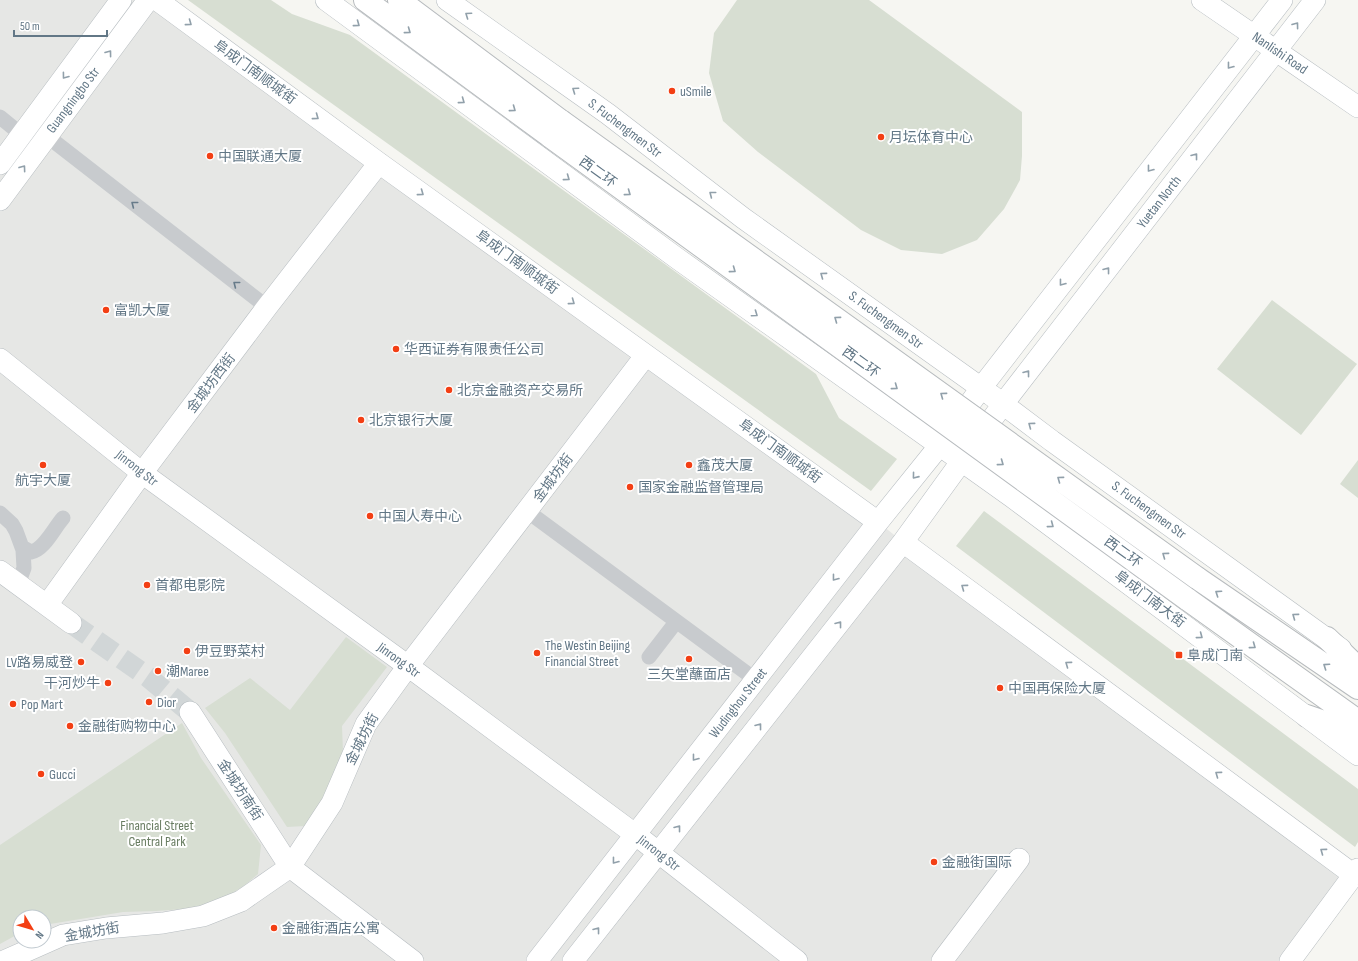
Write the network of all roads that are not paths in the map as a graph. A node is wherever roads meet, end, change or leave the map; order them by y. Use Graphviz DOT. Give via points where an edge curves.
graph roads {
  1 [pos="121,0"];
  2 [pos="148,0"];
  3 [pos="157,0"];
  4 [pos="326,0"];
  5 [pos="365,0"];
  6 [pos="399,0"];
  7 [pos="447,0"];
  8 [pos="1202,0"];
  9 [pos="1282,0"];
  10 [pos="1315,0"];
  11 [pos="1254,35"];
  12 [pos="1276,51"];
  13 [pos="1358,107"];
  14 [pos="0,117"];
  15 [pos="22,134"];
  16 [pos="47,136"];
  17 [pos="379,163"];
  18 [pos="0,164"];
  19 [pos="0,200"];
  20 [pos="267,308"];
  21 [pos="646,355"];
  22 [pos="0,359"];
  23 [pos="0,371"];
  24 [pos="981,388"];
  25 [pos="1003,404"];
  26 [pos="1052,441"];
  27 [pos="940,446"];
  28 [pos="962,462"];
  29 [pos="140,477"];
  30 [pos="1012,497"];
  31 [pos="527,511"];
  32 [pos="1,515"];
  33 [pos="63,518"];
  34 [pos="878,522"];
  35 [pos="904,542"];
  36 [pos="22,547"];
  37 [pos="0,571"];
  38 [pos="18,584"];
  39 [pos="47,605"];
  40 [pos="71,622"];
  41 [pos="676,622"];
  42 [pos="1327,638"];
  43 [pos="648,657"];
  44 [pos="1358,661"];
  45 [pos="408,666"];
  46 [pos="1358,668"];
  47 [pos="756,680"];
  48 [pos="1358,688"];
  49 [pos="190,712"];
  50 [pos="1307,716"];
  51 [pos="1358,721"];
  52 [pos="1358,734"];
  53 [pos="1358,755"];
  54 [pos="636,835"];
  55 [pos="658,853"];
  56 [pos="1019,859"];
  57 [pos="290,867"];
  58 [pos="1356,872"];
  59 [pos="579,957"];
  60 [pos="4,961"];
  61 [pos="413,961"];
  62 [pos="537,961"];
  63 [pos="797,961"];
  64 [pos="942,961"];
  65 [pos="1290,961"];
  1 -- 15 [label="street, Guangningbo Str, one-way"];
  16 -- 2 [label="street, Guangningbo Str, one-way"];
  3 -- 17 [label="street, 阜成门南顺城街, one-way"];
  4 -- 27 [label="street, one-way" via="678,259"];
  5 -- 51 [label="highway, 西二环, one-way, bridge"];
  48 -- 6 [label="highway, 西二环, one-way, bridge" via="1197,578 568,126"];
  24 -- 7 [label="street, S. Fuchengmen Str, one-way" via="743,218 608,114"];
  8 -- 11 [label="street, Nanlishi Road"];
  9 -- 11 [label="street, Yuetan North"];
  12 -- 10 [label="street, Yuetan North, one-way"];
  11 -- 12 [label="street, Nanlishi Road"];
  11 -- 24 [label="street, Yuetan North, one-way"];
  12 -- 13 [label="street, Nanlishi Road"];
  25 -- 12 [label="street, Yuetan North, one-way"];
  14 -- 15 [label="street"];
  15 -- 18 [label="street, Guangningbo Str"];
  19 -- 16 [label="street, Guangningbo Str, one-way"];
  20 -- 16 [label="street, one-way"];
  17 -- 20 [label="street, 金城坊西街"];
  17 -- 21 [label="street, 阜成门南顺城街, one-way"];
  20 -- 29 [label="street, 金城坊西街"];
  21 -- 31 [label="street, 金城坊街"];
  21 -- 34 [label="street, 阜成门南顺城街"];
  22 -- 29 [label="street, Jinrong Str"];
  23 -- 29 [label="street"];
  24 -- 25 [label="street, S. Fuchengmen Str"];
  24 -- 27 [label="street, Yuetan North"];
  26 -- 25 [label="street, S. Fuchengmen Str, one-way"];
  25 -- 28 [label="street, Yuetan North"];
  26 -- 30 [label="street"];
  42 -- 26 [label="street, S. Fuchengmen Str, one-way"];
  27 -- 28 [label="street, 阜成门南大街"];
  27 -- 34 [label="street, Wudinghou Street, one-way"];
  28 -- 30 [label="street, 阜成门南大街"];
  28 -- 35 [label="street"];
  29 -- 39 [label="street, 金城坊西街"];
  29 -- 45 [label="street, Jinrong Str"];
  30 -- 50 [label="street, 阜成门南大街, one-way"];
  31 -- 41 [label="street"];
  31 -- 45 [label="street, 金城坊街"];
  32 -- 36 [label="street" via="12,524"];
  33 -- 36 [label="street" via="37,550 31,552"];
  34 -- 47 [label="street, Wudinghou Street, one-way"];
  55 -- 35 [label="street, one-way"];
  58 -- 35 [label="street, one-way"];
  36 -- 38 [label="street" via="24,568"];
  37 -- 38 [label="street"];
  38 -- 39 [label="street"];
  39 -- 40 [label="street"];
  41 -- 43 [label="street"];
  41 -- 47 [label="street"];
  42 -- 44 [label="street"];
  42 -- 46 [label="highway"];
  45 -- 54 [label="street, Jinrong Str"];
  45 -- 57 [label="street, 金城坊街" via="366,724 332,803"];
  47 -- 54 [label="street, Wudinghou Street, one-way"];
  49 -- 57 [label="street, 金城坊南街"];
  50 -- 52 [label="highway"];
  50 -- 53 [label="street, 阜成门南大街"];
  54 -- 55 [label="street, Jinrong Str"];
  54 -- 62 [label="street, Wudinghou Street, one-way"];
  59 -- 55 [label="street, one-way"];
  55 -- 63 [label="street, Jinrong Str"];
  56 -- 64 [label="street"];
  57 -- 60 [label="street, 金城坊街" via="240,901 203,916 63,936"];
  57 -- 61 [label="street, 金城坊南街"];
  58 -- 65 [label="street"];
}
